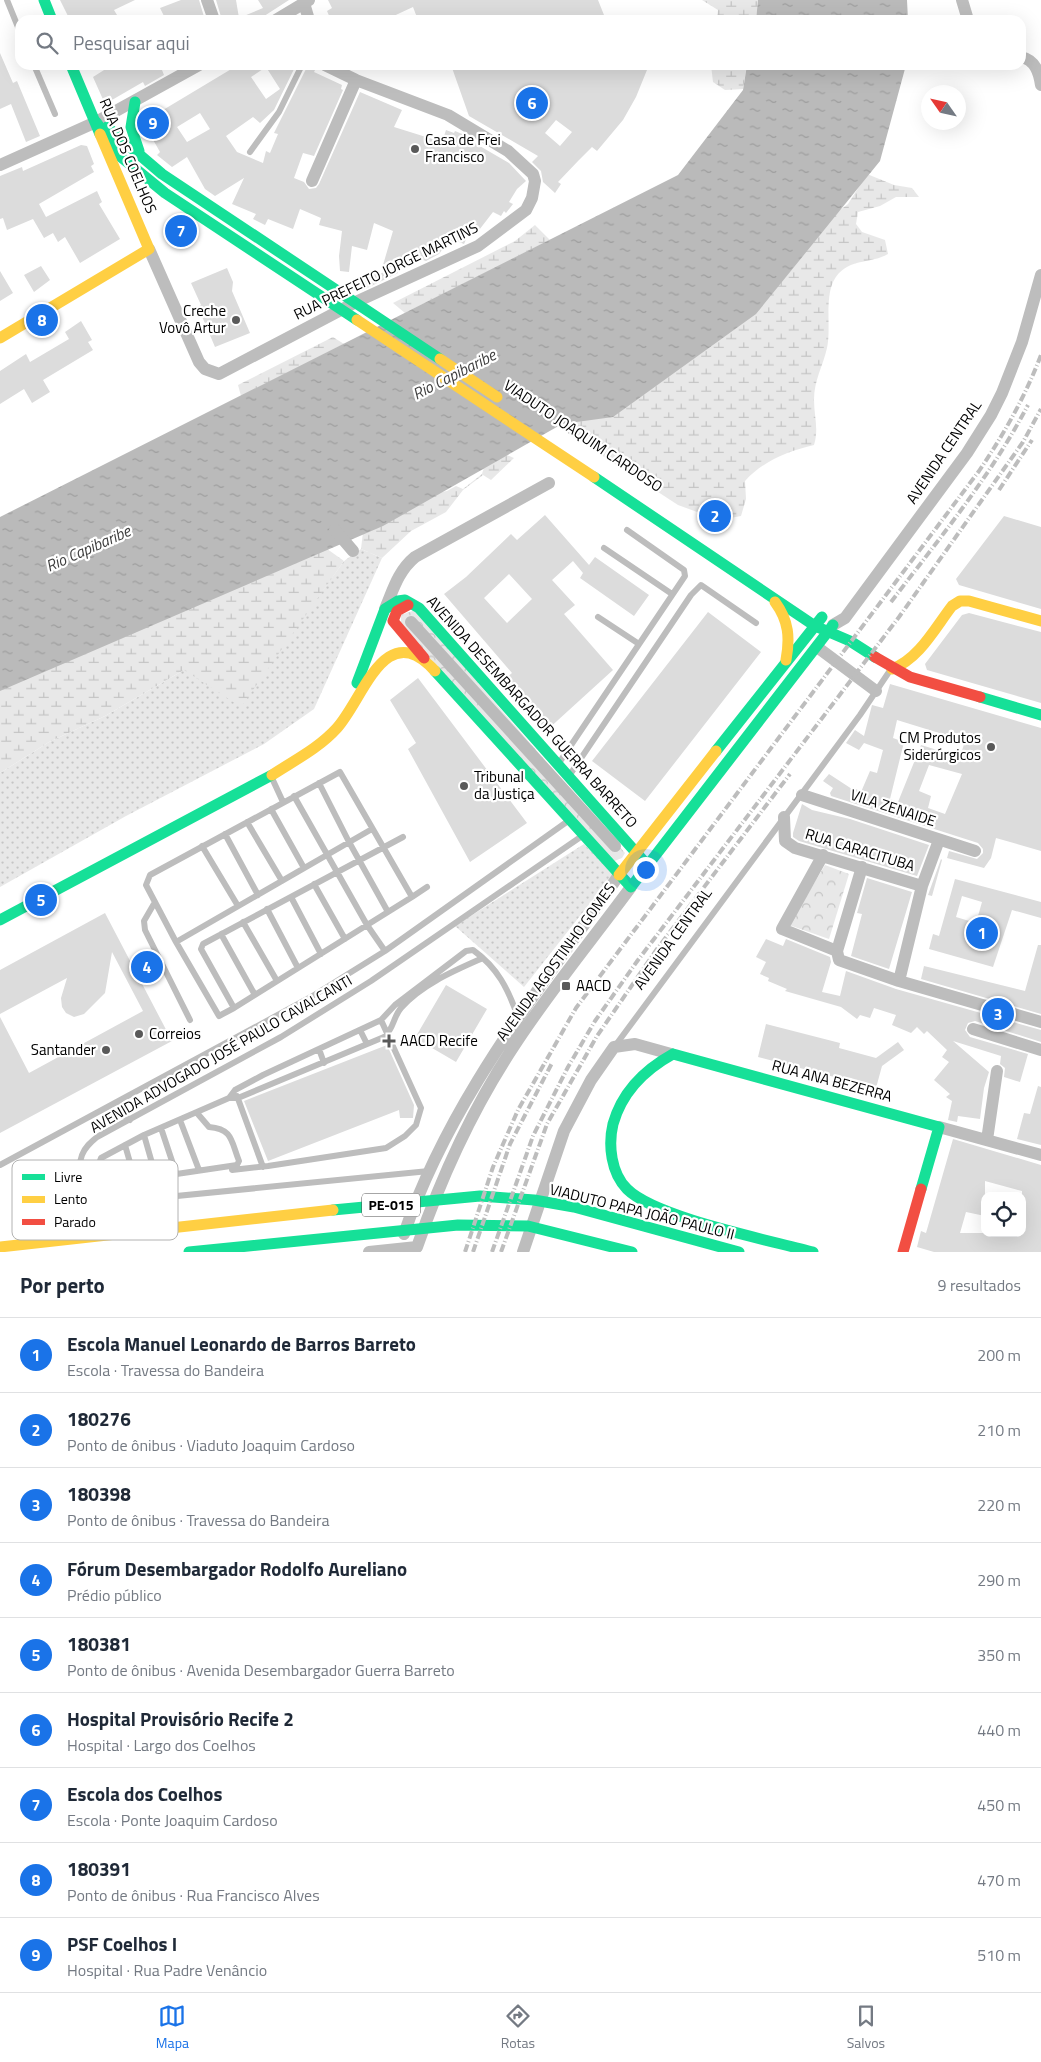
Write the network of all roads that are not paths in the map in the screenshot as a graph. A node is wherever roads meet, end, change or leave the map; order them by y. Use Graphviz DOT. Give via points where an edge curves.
graph roads {
  1 [pos="7,0"];
  2 [pos="44,0"];
  3 [pos="208,0"];
  4 [pos="962,0"];
  5 [pos="307,1"];
  6 [pos="50,15"];
  7 [pos="212,15"];
  8 [pos="284,15"];
  9 [pos="308,15"];
  10 [pos="966,15"];
  11 [pos="15,20"];
  12 [pos="1026,60"];
  13 [pos="36,70"];
  14 [pos="73,70"];
  15 [pos="190,70"];
  16 [pos="300,70"];
  17 [pos="335,70"];
  18 [pos="356,80"];
  19 [pos="1041,85"];
  20 [pos="135,102"];
  21 [pos="55,114"];
  22 [pos="96,122"];
  23 [pos="250,152"];
  24 [pos="144,159"];
  25 [pos="0,165"];
  26 [pos="312,181"];
  27 [pos="165,193"];
  28 [pos="137,220"];
  29 [pos="149,249"];
  30 [pos="127,262"];
  31 [pos="1041,275"];
  32 [pos="0,338"];
  33 [pos="205,369"];
  34 [pos="507,403"];
  35 [pos="548,483"];
  36 [pos="627,530"];
  37 [pos="604,548"];
  38 [pos="755,585"];
  39 [pos="672,594"];
  40 [pos="417,606"];
  41 [pos="384,609"];
  42 [pos="598,617"];
  43 [pos="817,618"];
  44 [pos="1041,621"];
  45 [pos="756,623"];
  46 [pos="834,631"];
  47 [pos="639,644"];
  48 [pos="817,647"];
  49 [pos="424,659"];
  50 [pos="785,663"];
  51 [pos="892,669"];
  52 [pos="876,691"];
  53 [pos="1041,715"];
  54 [pos="345,717"];
  55 [pos="558,764"];
  56 [pos="271,775"];
  57 [pos="569,777"];
  58 [pos="319,783"];
  59 [pos="802,795"];
  60 [pos="294,796"];
  61 [pos="284,802"];
  62 [pos="271,809"];
  63 [pos="784,817"];
  64 [pos="569,820"];
  65 [pos="247,822"];
  66 [pos="372,829"];
  67 [pos="225,834"];
  68 [pos="583,835"];
  69 [pos="403,837"];
  70 [pos="939,840"];
  71 [pos="349,842"];
  72 [pos="202,846"];
  73 [pos="383,847"];
  74 [pos="975,851"];
  75 [pos="636,853"];
  76 [pos="327,855"];
  77 [pos="823,855"];
  78 [pos="359,860"];
  79 [pos="648,866"];
  80 [pos="862,867"];
  81 [pos="304,868"];
  82 [pos="337,872"];
  83 [pos="619,875"];
  84 [pos="282,881"];
  85 [pos="314,884"];
  86 [pos="922,886"];
  87 [pos="427,887"];
  88 [pos="632,887"];
  89 [pos="258,894"];
  90 [pos="291,897"];
  91 [pos="412,897"];
  92 [pos="154,902"];
  93 [pos="238,906"];
  94 [pos="267,909"];
  95 [pos="388,912"];
  96 [pos="0,920"];
  97 [pos="243,922"];
  98 [pos="367,925"];
  99 [pos="221,934"];
  100 [pos="345,939"];
  101 [pos="176,942"];
  102 [pos="385,951"];
  103 [pos="837,951"];
  104 [pos="321,954"];
  105 [pos="483,958"];
  106 [pos="298,968"];
  107 [pos="277,981"];
  108 [pos="899,981"];
  109 [pos="254,995"];
  110 [pos="234,1008"];
  111 [pos="518,1016"];
  112 [pos="190,1020"];
  113 [pos="381,1020"];
  114 [pos="1041,1022"];
  115 [pos="530,1024"];
  116 [pos="973,1029"];
  117 [pos="360,1030"];
  118 [pos="388,1034"];
  119 [pos="367,1044"];
  120 [pos="614,1047"];
  121 [pos="319,1049"];
  122 [pos="1041,1050"];
  123 [pos="672,1054"];
  124 [pos="324,1063"];
  125 [pos="997,1071"];
  126 [pos="263,1076"];
  127 [pos="268,1086"];
  128 [pos="235,1090"];
  129 [pos="228,1098"];
  130 [pos="238,1098"];
  131 [pos="120,1101"];
  132 [pos="198,1113"];
  133 [pos="130,1120"];
  134 [pos="180,1120"];
  135 [pos="939,1127"];
  136 [pos="161,1128"];
  137 [pos="144,1136"];
  138 [pos="987,1140"];
  139 [pos="124,1145"];
  140 [pos="1041,1155"];
  141 [pos="81,1160"];
  142 [pos="101,1160"];
  143 [pos="129,1160"];
  144 [pos="151,1160"];
  145 [pos="172,1160"];
  146 [pos="0,1165"];
  147 [pos="263,1167"];
  148 [pos="201,1170"];
  149 [pos="429,1171"];
  150 [pos="178,1173"];
  151 [pos="178,1196"];
  152 [pos="178,1227"];
  153 [pos="578,1237"];
  154 [pos="21,1240"];
  155 [pos="70,1240"];
  156 [pos="38,1244"];
  157 [pos="0,1247"];
  158 [pos="399,1250"];
  159 [pos="417,1250"];
  160 [pos="189,1252"];
  161 [pos="369,1252"];
  162 [pos="524,1252"];
  163 [pos="602,1252"];
  164 [pos="632,1252"];
  165 [pos="739,1252"];
  166 [pos="813,1252"];
  167 [pos="903,1252"];
  1 -- 11 [label="lane"];
  2 -- 6 [label="main road"];
  3 -- 7 [label="street"];
  4 -- 10 [label="street"];
  5 -- 8 [label="street"];
  5 -- 9 [label="street"];
  12 -- 19 [label="street" via="1039,72"];
  13 -- 21 [label="lane"];
  14 -- 22 [label="main road, RUA DOS COELHOS"];
  15 -- 20 [label="street"];
  16 -- 23 [label="lane" via="279,112"];
  17 -- 18 [label="street, RUA PREFEITO JORGE MARTINS"];
  18 -- 26 [label="street"];
  18 -- 33 [label="street, RUA PREFEITO JORGE MARTINS" via="448,115 508,151 533,174 532,198 526,210 478,246 358,301 219,374"];
  20 -- 22 [label="street"];
  20 -- 24 [label="main road" via="130,131"];
  22 -- 24 [label="main road, VIADUTO JOAQUIM CARDOSO" via="112,129"];
  22 -- 25 [label="street"];
  22 -- 27 [label="main road, VIADUTO JOAQUIM CARDOSO" via="120,157"];
  22 -- 28 [label="main road, RUA DOS COELHOS"];
  24 -- 34 [label="main road, VIADUTO JOAQUIM CARDOSO" via="278,253"];
  27 -- 28 [label="main road" via="156,189 143,193 136,206"];
  27 -- 38 [label="main road, VIADUTO JOAQUIM CARDOSO"];
  28 -- 29 [label="main road, RUA DOS COELHOS"];
  28 -- 30 [label="main road" via="136,240"];
  29 -- 30 [label="main road"];
  29 -- 33 [label="street, RUA DOS COELHOS"];
  30 -- 32 [label="main road"];
  31 -- 46 [label="street, AVENIDA CENTRAL" via="1022,342 1002,393 981,432"];
  35 -- 41 [label="street" via="415,557 398,576"];
  36 -- 39 [label="lane" via="684,570 685,576"];
  37 -- 39 [label="lane"];
  38 -- 43 [label="main road, VIADUTO JOAQUIM CARDOSO"];
  38 -- 50 [label="main road" via="781,610 789,625"];
  39 -- 47 [label="lane"];
  40 -- 41 [label="main road, AVENIDA DESEMBARGADOR GUERRA BARRETO" via="398,600"];
  40 -- 49 [label="main road" via="408,605 397,610 393,621"];
  40 -- 55 [label="main road, AVENIDA DESEMBARGADOR GUERRA BARRETO"];
  41 -- 54 [label="main road"];
  42 -- 47 [label="lane"];
  43 -- 46 [label="main road, VIADUTO JOAQUIM CARDOSO"];
  43 -- 50 [label="main road, AVENIDA AGOSTINHO GOMES"];
  44 -- 51 [label="main road" via="960,601 952,606 909,661"];
  45 -- 57 [label="lane" via="700,585"];
  46 -- 48 [label="main road, AVENIDA AGOSTINHO GOMES"];
  46 -- 51 [label="main road, VIADUTO JOAQUIM CARDOSO"];
  47 -- 55 [label="lane"];
  48 -- 52 [label="street"];
  48 -- 79 [label="main road, AVENIDA AGOSTINHO GOMES"];
  49 -- 54 [label="main road" via="398,653 381,661"];
  49 -- 64 [label="main road"];
  50 -- 75 [label="main road, AVENIDA AGOSTINHO GOMES"];
  51 -- 52 [label="lane, AVENIDA CENTRAL"];
  51 -- 53 [label="main road, VIADUTO JOAQUIM CARDOSO" via="927,683"];
  52 -- 59 [label="lane, AVENIDA CENTRAL"];
  54 -- 56 [label="main road" via="323,743"];
  55 -- 57 [label="main road, AVENIDA DESEMBARGADOR GUERRA BARRETO"];
  56 -- 61 [label="lane"];
  56 -- 96 [label="main road"];
  57 -- 75 [label="main road, AVENIDA DESEMBARGADOR GUERRA BARRETO"];
  58 -- 60 [label="lane"];
  58 -- 66 [label="lane" via="340,772"];
  58 -- 71 [label="lane"];
  59 -- 63 [label="lane, AVENIDA CENTRAL"];
  59 -- 70 [label="street, VILA ZENAIDE"];
  60 -- 61 [label="lane"];
  60 -- 76 [label="lane"];
  61 -- 62 [label="lane"];
  62 -- 65 [label="lane"];
  62 -- 81 [label="lane"];
  63 -- 77 [label="street, RUA CARACITUBA" via="788,844"];
  63 -- 120 [label="lane, AVENIDA CENTRAL"];
  64 -- 68 [label="main road"];
  64 -- 102 [label="lane, AVENIDA ADVOGADO JOSÉ PAULO CAVALCANTI"];
  65 -- 67 [label="lane"];
  65 -- 84 [label="lane"];
  66 -- 71 [label="lane"];
  66 -- 73 [label="lane"];
  67 -- 72 [label="lane"];
  67 -- 89 [label="lane"];
  68 -- 83 [label="main road"];
  68 -- 133 [label="lane, AVENIDA ADVOGADO JOSÉ PAULO CAVALCANTI" via="363,986 281,1037"];
  69 -- 73 [label="lane"];
  70 -- 74 [label="street, VILA ZENAIDE"];
  70 -- 86 [label="street"];
  71 -- 76 [label="lane"];
  71 -- 78 [label="lane"];
  72 -- 92 [label="lane" via="150,875 146,885"];
  72 -- 93 [label="lane"];
  73 -- 78 [label="lane"];
  73 -- 91 [label="lane"];
  75 -- 79 [label="main road, AVENIDA DESEMBARGADOR GUERRA BARRETO"];
  75 -- 83 [label="main road, AVENIDA AGOSTINHO GOMES"];
  76 -- 81 [label="lane"];
  76 -- 82 [label="lane"];
  77 -- 80 [label="street, RUA CARACITUBA"];
  77 -- 103 [label="street" via="782,929"];
  78 -- 82 [label="lane"];
  78 -- 95 [label="lane"];
  79 -- 88 [label="main road, AVENIDA AGOSTINHO GOMES"];
  80 -- 86 [label="street, RUA CARACITUBA"];
  80 -- 103 [label="street"];
  81 -- 84 [label="lane"];
  82 -- 85 [label="lane"];
  82 -- 98 [label="lane"];
  83 -- 88 [label="main road"];
  83 -- 111 [label="street, AVENIDA AGOSTINHO GOMES"];
  84 -- 89 [label="lane"];
  85 -- 90 [label="lane"];
  85 -- 100 [label="lane"];
  86 -- 108 [label="street"];
  87 -- 91 [label="lane"];
  88 -- 115 [label="street, AVENIDA AGOSTINHO GOMES"];
  89 -- 93 [label="lane"];
  90 -- 94 [label="lane"];
  90 -- 104 [label="lane"];
  91 -- 95 [label="lane"];
  92 -- 101 [label="lane"];
  92 -- 112 [label="lane" via="144,921 145,930"];
  93 -- 101 [label="lane"];
  94 -- 97 [label="lane"];
  94 -- 106 [label="lane"];
  95 -- 98 [label="lane"];
  97 -- 99 [label="lane"];
  97 -- 107 [label="lane"];
  98 -- 100 [label="lane"];
  98 -- 102 [label="lane"];
  99 -- 109 [label="lane"];
  99 -- 110 [label="lane" via="202,944 201,949"];
  100 -- 104 [label="lane"];
  101 -- 110 [label="lane" via="216,1015"];
  102 -- 131 [label="lane, AVENIDA ADVOGADO JOSÉ PAULO CAVALCANTI" via="311,997"];
  103 -- 108 [label="street" via="842,963"];
  104 -- 106 [label="lane"];
  105 -- 111 [label="lane" via="505,983"];
  105 -- 113 [label="lane" via="473,950 466,951 395,1005"];
  105 -- 118 [label="lane" via="457,969 406,1003"];
  106 -- 107 [label="lane"];
  107 -- 109 [label="lane"];
  108 -- 114 [label="street"];
  109 -- 110 [label="lane"];
  111 -- 115 [label="lane"];
  111 -- 149 [label="street, AVENIDA AGOSTINHO GOMES" via="456,1114"];
  113 -- 117 [label="lane"];
  113 -- 118 [label="lane"];
  115 -- 159 [label="street, AVENIDA AGOSTINHO GOMES" via="475,1112 445,1173"];
  116 -- 122 [label="street"];
  117 -- 119 [label="lane"];
  117 -- 121 [label="lane"];
  118 -- 119 [label="lane"];
  118 -- 147 [label="lane" via="421,1108 416,1125 386,1148"];
  119 -- 124 [label="lane"];
  120 -- 123 [label="street, RUA ANA BEZERRA" via="635,1044"];
  120 -- 162 [label="street, AVENIDA CENTRAL" via="591,1080 564,1131"];
  121 -- 124 [label="lane"];
  121 -- 126 [label="lane"];
  123 -- 135 [label="main road, RUA ANA BEZERRA"];
  123 -- 166 [label="main road" via="646,1070 623,1101 610,1131 614,1163 627,1189 653,1206"];
  124 -- 127 [label="lane"];
  125 -- 138 [label="street"];
  126 -- 127 [label="lane"];
  126 -- 128 [label="lane"];
  127 -- 130 [label="lane"];
  128 -- 129 [label="lane"];
  128 -- 130 [label="lane"];
  129 -- 130 [label="lane"];
  129 -- 132 [label="lane"];
  130 -- 147 [label="lane"];
  131 -- 133 [label="lane" via="119,1112"];
  131 -- 146 [label="lane, AVENIDA ADVOGADO JOSÉ PAULO CAVALCANTI"];
  132 -- 134 [label="lane"];
  132 -- 148 [label="lane" via="208,1126 222,1128 228,1133 239,1161 237,1166"];
  133 -- 141 [label="lane, AVENIDA ADVOGADO JOSÉ PAULO CAVALCANTI" via="97,1137 87,1146"];
  134 -- 136 [label="lane"];
  134 -- 148 [label="lane"];
  135 -- 138 [label="street, RUA ANA BEZERRA"];
  135 -- 167 [label="main road"];
  136 -- 137 [label="lane"];
  136 -- 145 [label="lane"];
  137 -- 139 [label="lane"];
  137 -- 144 [label="lane"];
  138 -- 140 [label="street, RUA ANA BEZERRA"];
  139 -- 142 [label="lane"];
  139 -- 143 [label="lane"];
  147 -- 148 [label="lane"];
  148 -- 150 [label="lane"];
  149 -- 151 [label="lane, AVENIDA ADVOGADO JOSÉ PAULO CAVALCANTI"];
  149 -- 158 [label="street, AVENIDA AGOSTINHO GOMES"];
  152 -- 165 [label="main road, VIADUTO PAPA JOÃO PAULO II / PE-015" via="480,1196 574,1207"];
  153 -- 160 [label="main road, PE-015" via="528,1226 458,1225"];
  153 -- 163 [label="main road"];
  153 -- 164 [label="main road, PE-015"];
  154 -- 156 [label="main road"];
  155 -- 156 [label="main road, VIADUTO PAPA JOÃO PAULO II / PE-015"];
  156 -- 157 [label="main road, VIADUTO PAPA JOÃO PAULO II / PE-015"];
  158 -- 159 [label="street"];
  158 -- 161 [label="street"];
}
